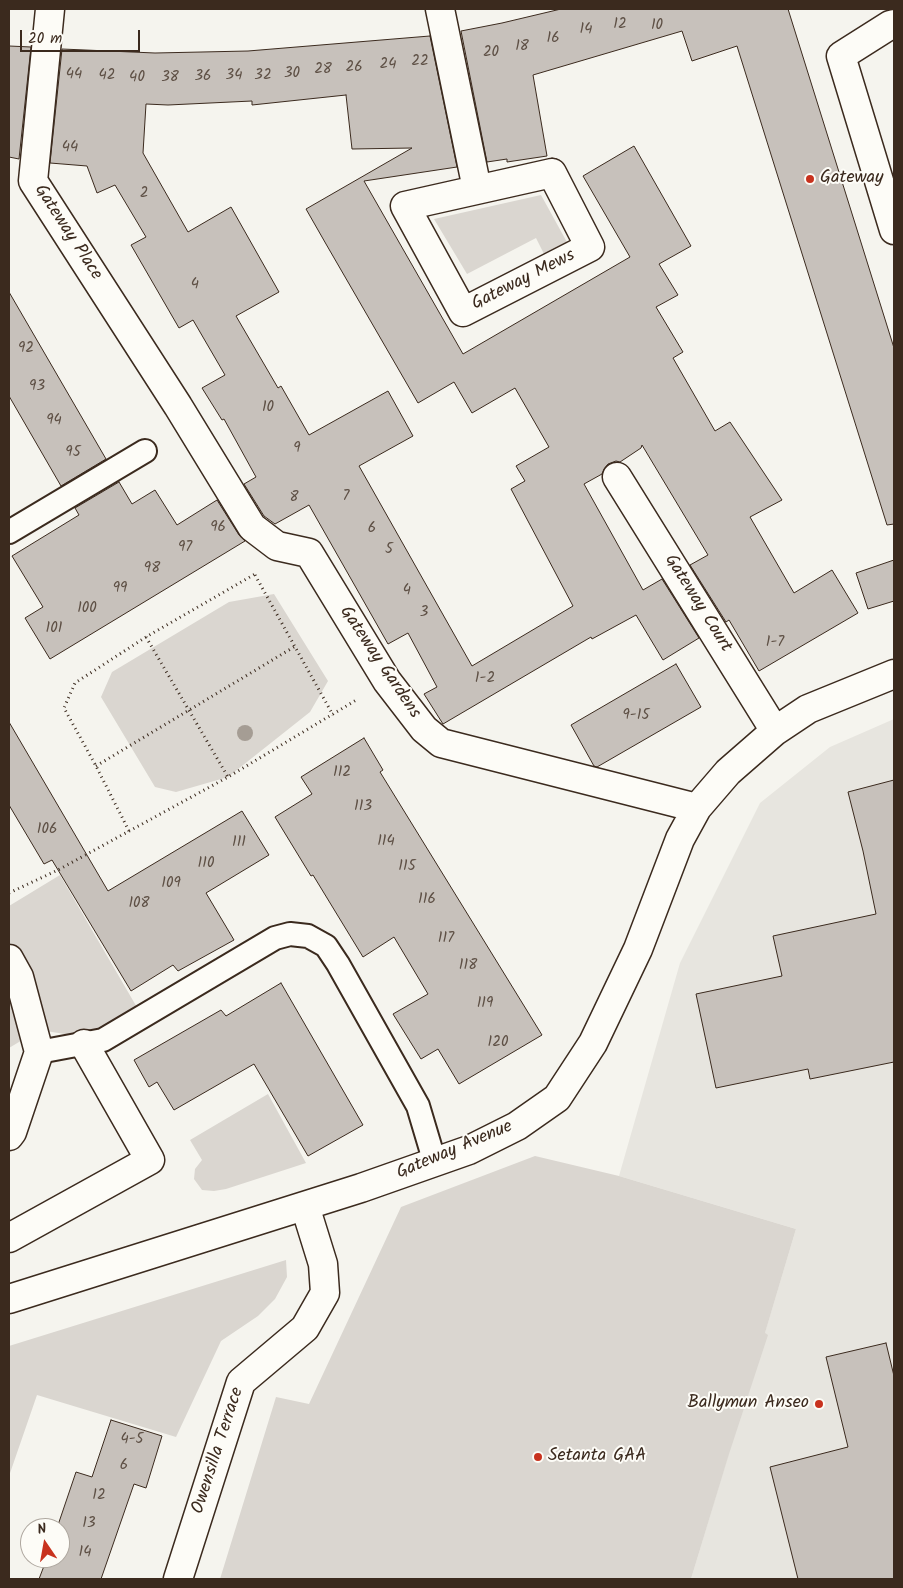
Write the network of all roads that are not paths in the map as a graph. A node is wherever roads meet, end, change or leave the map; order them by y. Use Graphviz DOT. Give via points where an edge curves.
graph roads {
  1 [pos="50,9"];
  2 [pos="440,9"];
  3 [pos="894,24"];
  4 [pos="477,189"];
  5 [pos="894,230"];
  6 [pos="178,406"];
  7 [pos="145,452"];
  8 [pos="618,477"];
  9 [pos="9,532"];
  10 [pos="894,674"];
  11 [pos="776,731"];
  12 [pos="697,808"];
  13 [pos="9,959"];
  14 [pos="84,1044"];
  15 [pos="40,1052"];
  16 [pos="9,1136"];
  17 [pos="435,1163"];
  18 [pos="305,1206"];
  19 [pos="9,1238"];
  20 [pos="9,1299"];
  21 [pos="178,1579"];
  1 -- 6 [label="street, Gateway Place" via="33,181"];
  2 -- 4 [label="street"];
  3 -- 5 [label="street" via="841,56"];
  4 -- 4 [label="street, Gateway Mews" via="404,206 463,312 590,247 552,172"];
  6 -- 12 [label="street, Gateway Gardens" via="252,527 277,546 309,553 387,681 424,729 441,743"];
  7 -- 9 [label="lane"];
  8 -- 11 [label="street, Gateway Court"];
  10 -- 11 [label="street, Gateway Avenue" via="808,709"];
  11 -- 12 [label="street, Gateway Avenue" via="728,772"];
  12 -- 17 [label="street, Gateway Avenue" via="680,840 638,949 593,1043 556,1098 517,1126"];
  13 -- 15 [label="street" via="19,977"];
  14 -- 15 [label="lane"];
  14 -- 17 [label="lane" via="103,1040 275,938 290,934 308,936 326,946 338,964 409,1089 418,1106"];
  14 -- 19 [label="street" via="150,1160"];
  15 -- 16 [label="street"];
  17 -- 18 [label="street, Gateway Avenue"];
  18 -- 20 [label="street, Gateway Avenue"];
  18 -- 21 [label="street, Owensilla Terrace" via="324,1264 325,1293 305,1328 241,1382"];
}
